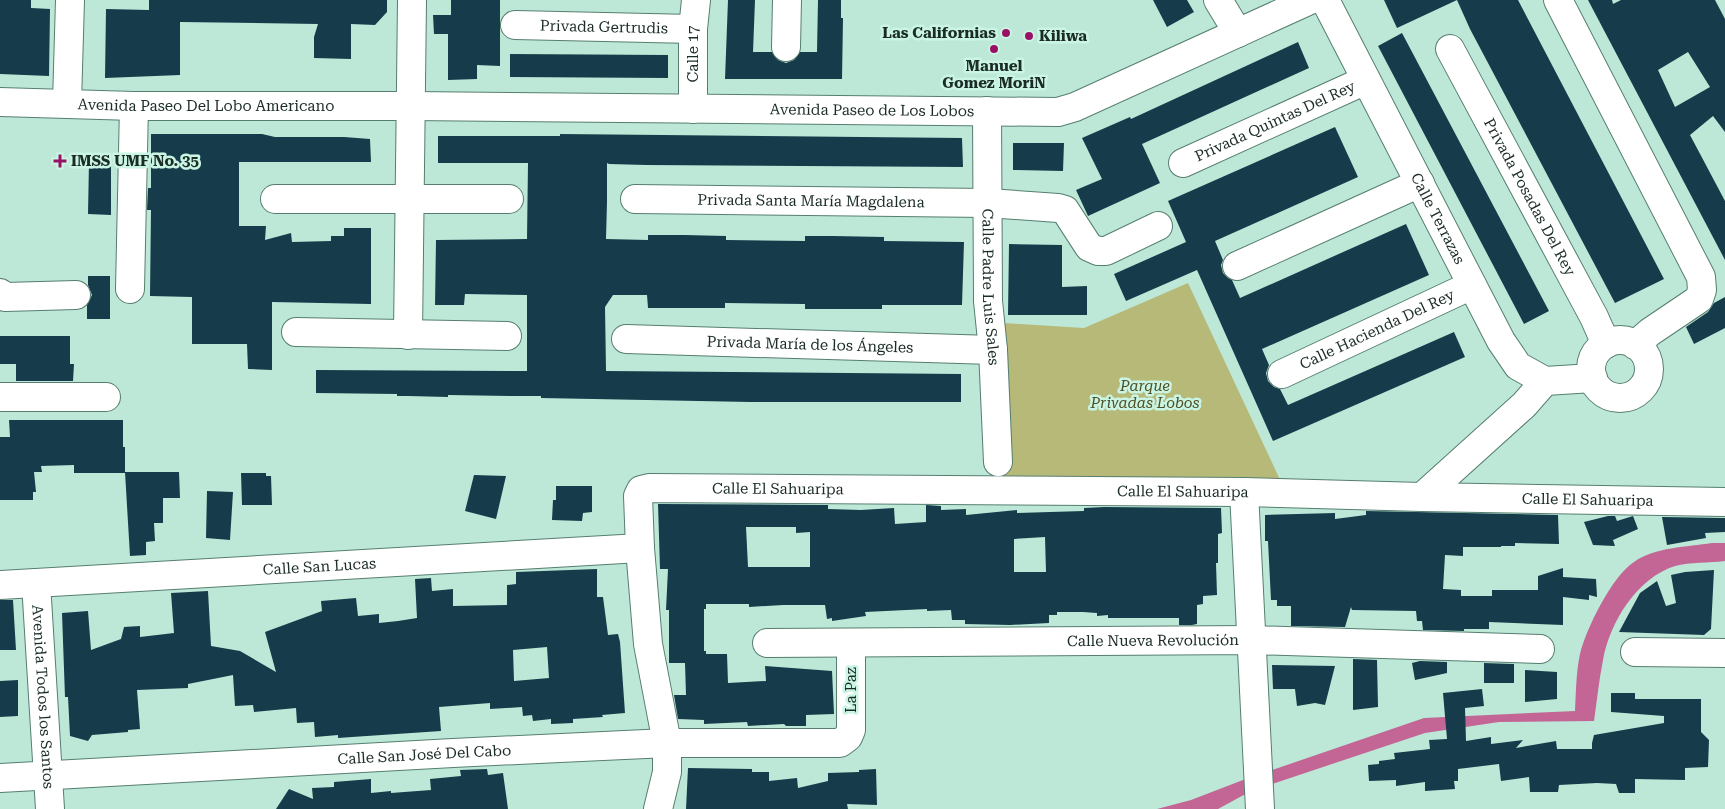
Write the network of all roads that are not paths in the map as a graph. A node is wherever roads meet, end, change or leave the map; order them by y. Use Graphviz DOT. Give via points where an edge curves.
graph roads {
  1 [pos="70,0"];
  2 [pos="412,0"];
  3 [pos="696,0"];
  4 [pos="787,0"];
  5 [pos="1218,0"];
  6 [pos="1310,0"];
  7 [pos="1325,0"];
  8 [pos="1558,0"];
  9 [pos="515,25"];
  10 [pos="693,29"];
  11 [pos="1238,33"];
  12 [pos="786,47"];
  13 [pos="1450,49"];
  14 [pos="1366,80"];
  15 [pos="0,102"];
  16 [pos="67,103"];
  17 [pos="134,106"];
  18 [pos="411,106"];
  19 [pos="693,109"];
  20 [pos="987,111"];
  21 [pos="1183,163"];
  22 [pos="1420,183"];
  23 [pos="409,199"];
  24 [pos="509,199"];
  25 [pos="635,199"];
  26 [pos="275,200"];
  27 [pos="988,203"];
  28 [pos="1158,226"];
  29 [pos="1237,266"];
  30 [pos="1472,285"];
  31 [pos="130,289"];
  32 [pos="0,293"];
  33 [pos="76,295"];
  34 [pos="296,332"];
  35 [pos="408,335"];
  36 [pos="506,336"];
  37 [pos="626,339"];
  38 [pos="1606,344"];
  39 [pos="1635,345"];
  40 [pos="994,350"];
  41 [pos="1282,374"];
  42 [pos="1593,378"];
  43 [pos="1545,380"];
  44 [pos="0,397"];
  45 [pos="106,397"];
  46 [pos="998,462"];
  47 [pos="1244,492"];
  48 [pos="1422,497"];
  49 [pos="1725,502"];
  50 [pos="640,548"];
  51 [pos="36,583"];
  52 [pos="0,585"];
  53 [pos="1251,640"];
  54 [pos="767,642"];
  55 [pos="851,643"];
  56 [pos="1540,649"];
  57 [pos="1635,652"];
  58 [pos="1725,653"];
  59 [pos="848,737"];
  60 [pos="667,743"];
  61 [pos="48,775"];
  62 [pos="0,778"];
  63 [pos="1260,804"];
  64 [pos="50,809"];
  65 [pos="658,809"];
  1 -- 16 [label="street"];
  2 -- 18 [label="street"];
  3 -- 10 [label="street, Calle 17"];
  4 -- 12 [label="street"];
  5 -- 11 [label="street"];
  6 -- 11 [label="street, Avenida Paseo de Los Lobos"];
  7 -- 14 [label="street, Calle Terrazas"];
  8 -- 39 [label="street" via="1701,277 1699,299"];
  9 -- 10 [label="street, Privada Gertrudis"];
  10 -- 19 [label="street, Calle 17"];
  11 -- 20 [label="street, Avenida Paseo de Los Lobos" via="1075,108 1058,112"];
  13 -- 38 [label="street, Privada Posadas Del Rey"];
  14 -- 21 [label="street, Privada Quintas Del Rey"];
  14 -- 22 [label="street, Calle Terrazas"];
  15 -- 16 [label="street, Avenida Paseo Del Lobo Americano"];
  16 -- 17 [label="street, Avenida Paseo Del Lobo Americano"];
  17 -- 18 [label="street, Avenida Paseo Del Lobo Americano"];
  17 -- 31 [label="street"];
  18 -- 19 [label="street, Avenida Paseo de Los Lobos"];
  18 -- 23 [label="street"];
  19 -- 20 [label="street, Avenida Paseo de Los Lobos"];
  20 -- 27 [label="street, Calle Padre Luis Sales"];
  22 -- 29 [label="street"];
  22 -- 30 [label="street, Calle Terrazas"];
  23 -- 24 [label="street"];
  23 -- 26 [label="street"];
  23 -- 35 [label="street"];
  25 -- 27 [label="street, Privada Santa María Magdalena"];
  27 -- 28 [label="street, Privada Santa María Magdalena" via="1065,210 1089,247 1098,251 1106,251"];
  27 -- 40 [label="street, Calle Padre Luis Sales" via="988,301"];
  30 -- 41 [label="street, Calle Hacienda Del Rey"];
  30 -- 43 [label="street, Calle Terrazas" via="1518,366"];
  32 -- 33 [label="street" via="5,297"];
  34 -- 35 [label="street"];
  35 -- 36 [label="street"];
  37 -- 40 [label="street, Privada María de los Ángeles"];
  38 -- 39 [label="street" via="1618,340"];
  38 -- 42 [label="street" via="1593,359"];
  39 -- 42 [label="street" via="1642,349 1649,366 1649,376 1639,391 1622,398 1612,397 1597,386"];
  40 -- 46 [label="street, Calle Padre Luis Sales"];
  42 -- 43 [label="street, Calle Terrazas"];
  43 -- 48 [label="street" via="1524,405"];
  44 -- 45 [label="street"];
  47 -- 48 [label="street, Calle El Sahuaripa"];
  47 -- 50 [label="street, Calle El Sahuaripa" via="649,488 641,490 638,496"];
  47 -- 53 [label="street"];
  48 -- 49 [label="street, Calle El Sahuaripa"];
  50 -- 51 [label="street, Calle San Lucas"];
  50 -- 60 [label="street" via="648,644"];
  51 -- 52 [label="street, Calle San Lucas"];
  51 -- 61 [label="street, Avenida Todos los Santos"];
  53 -- 55 [label="street, Calle Nueva Revolución"];
  53 -- 56 [label="street, Calle Nueva Revolución"];
  53 -- 63 [label="street"];
  54 -- 55 [label="street, Calle Nueva Revolución"];
  55 -- 59 [label="street, La Paz" via="851,730"];
  57 -- 58 [label="street"];
  59 -- 60 [label="street, Calle San José Del Cabo" via="840,743"];
  60 -- 61 [label="street, Calle San José Del Cabo"];
  60 -- 65 [label="street" via="666,772"];
  61 -- 62 [label="street, Calle San José Del Cabo"];
  61 -- 64 [label="street, Avenida Todos los Santos"];
}
